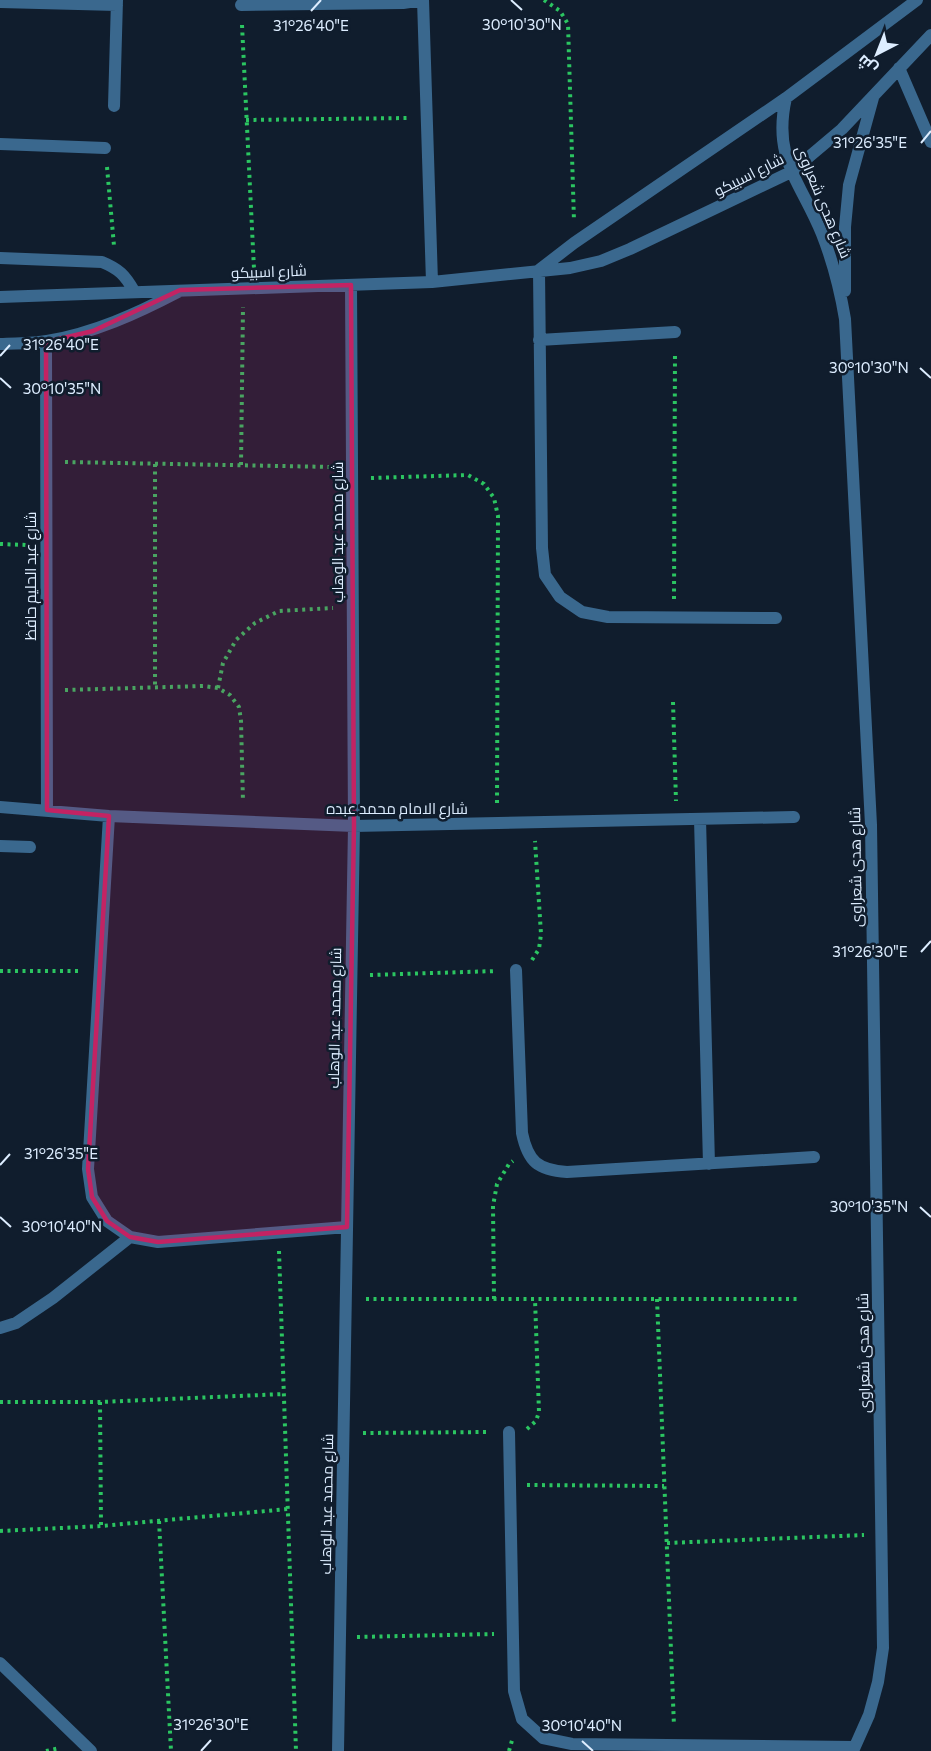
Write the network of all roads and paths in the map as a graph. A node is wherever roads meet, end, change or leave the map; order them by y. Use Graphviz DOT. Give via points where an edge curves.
graph roads {
  1 [pos="544,0"];
  2 [pos="918,0"];
  3 [pos="0,2"];
  4 [pos="117,3"];
  5 [pos="241,5"];
  6 [pos="931,35"];
  7 [pos="898,68"];
  8 [pos="873,95"];
  9 [pos="786,98"];
  10 [pos="114,106"];
  11 [pos="427,118"];
  12 [pos="246,120"];
  13 [pos="931,142"];
  14 [pos="0,144"];
  15 [pos="105,148"];
  16 [pos="791,172"];
  17 [pos="574,243"];
  18 [pos="0,258"];
  19 [pos="116,268"];
  20 [pos="538,271"];
  21 [pos="432,282"];
  22 [pos="351,285"];
  23 [pos="249,288"];
  24 [pos="180,290"];
  25 [pos="134,291"];
  26 [pos="0,297"];
  27 [pos="845,319"];
  28 [pos="675,332"];
  29 [pos="539,340"];
  30 [pos="46,342"];
  31 [pos="0,344"];
  32 [pos="46,462"];
  33 [pos="155,464"];
  34 [pos="241,465"];
  35 [pos="352,473"];
  36 [pos="0,544"];
  37 [pos="46,545"];
  38 [pos="353,607"];
  39 [pos="674,618"];
  40 [pos="776,618"];
  41 [pos="155,688"];
  42 [pos="218,688"];
  43 [pos="46,691"];
  44 [pos="673,702"];
  45 [pos="0,807"];
  46 [pos="47,810"];
  47 [pos="109,816"];
  48 [pos="794,818"];
  49 [pos="700,819"];
  50 [pos="676,820"];
  51 [pos="243,821"];
  52 [pos="497,823"];
  53 [pos="534,823"];
  54 [pos="354,826"];
  55 [pos="0,846"];
  56 [pos="30,847"];
  57 [pos="516,970"];
  58 [pos="0,971"];
  59 [pos="100,971"];
  60 [pos="351,976"];
  61 [pos="526,1150"];
  62 [pos="814,1157"];
  63 [pos="709,1164"];
  64 [pos="346,1227"];
  65 [pos="278,1232"];
  66 [pos="130,1238"];
  67 [pos="346,1299"];
  68 [pos="494,1299"];
  69 [pos="535,1299"];
  70 [pos="657,1299"];
  71 [pos="800,1299"];
  72 [pos="0,1328"];
  73 [pos="284,1394"];
  74 [pos="0,1402"];
  75 [pos="100,1402"];
  76 [pos="509,1432"];
  77 [pos="343,1433"];
  78 [pos="511,1485"];
  79 [pos="664,1486"];
  80 [pos="288,1509"];
  81 [pos="159,1521"];
  82 [pos="101,1526"];
  83 [pos="0,1531"];
  84 [pos="882,1534"];
  85 [pos="667,1543"];
  86 [pos="513,1634"];
  87 [pos="340,1638"];
  88 [pos="0,1663"];
  89 [pos="675,1745"];
  90 [pos="854,1749"];
  91 [pos="91,1751"];
  92 [pos="171,1751"];
  93 [pos="296,1751"];
  94 [pos="338,1751"];
  1 -- 17 [label="path" via="560,11 568,24"];
  2 -- 9 [label="street"];
  3 -- 4 [label="street"];
  4 -- 10 [label="street"];
  5 -- 11 [label="street" via="423,0"];
  5 -- 12 [label="path"];
  6 -- 7 [label="street, شارع اسبيكو"];
  7 -- 8 [label="street, شارع اسبيكو"];
  7 -- 13 [label="street"];
  8 -- 16 [label="street, شارع اسبيكو" via="842,129"];
  8 -- 27 [label="street" via="849,185 844,227"];
  9 -- 16 [label="street, شارع هدى شعراوى" via="781,133"];
  9 -- 17 [label="street"];
  11 -- 12 [label="path"];
  11 -- 21 [label="street"];
  12 -- 23 [label="path"];
  14 -- 15 [label="street"];
  15 -- 19 [label="path"];
  16 -- 20 [label="street, شارع اسبيكو" via="601,261"];
  16 -- 27 [label="street, شارع هدى شعراوى" via="835,267"];
  17 -- 20 [label="street"];
  18 -- 19 [label="street" via="87,260"];
  19 -- 25 [label="street"];
  20 -- 21 [label="street, شارع اسبيكو"];
  20 -- 29 [label="street"];
  21 -- 22 [label="street, شارع اسبيكو"];
  22 -- 23 [label="street, شارع اسبيكو"];
  22 -- 35 [label="street, شارع محمد عبد الوهاب"];
  23 -- 24 [label="street, شارع اسبيكو"];
  23 -- 34 [label="path"];
  24 -- 25 [label="street, شارع اسبيكو"];
  24 -- 30 [label="street" via="93,331"];
  25 -- 26 [label="street, شارع اسبيكو"];
  27 -- 84 [label="street, شارع هدى شعراوى" via="871,825"];
  28 -- 29 [label="street"];
  28 -- 39 [label="path"];
  29 -- 39 [label="street" via="545,575 560,597 582,612 608,617"];
  30 -- 31 [label="street"];
  30 -- 32 [label="street, شارع عبد الحليم حافظ"];
  32 -- 33 [label="path"];
  32 -- 37 [label="street, شارع عبد الحليم حافظ"];
  33 -- 34 [label="path"];
  33 -- 41 [label="path"];
  34 -- 35 [label="path"];
  35 -- 38 [label="street, شارع محمد عبد الوهاب"];
  35 -- 52 [label="path" via="468,476 484,484 494,498 498,516"];
  36 -- 37 [label="path"];
  37 -- 43 [label="street, شارع عبد الحليم حافظ"];
  38 -- 42 [label="path" via="279,611 255,623 236,640 223,663"];
  38 -- 54 [label="street, شارع محمد عبد الوهاب"];
  39 -- 40 [label="street"];
  41 -- 42 [label="path"];
  41 -- 43 [label="path"];
  42 -- 51 [label="path" via="239,707"];
  43 -- 46 [label="street, شارع عبد الحليم حافظ"];
  44 -- 50 [label="path"];
  45 -- 46 [label="street, شارع الامام محمد عبده"];
  46 -- 47 [label="street, شارع الامام محمد عبده"];
  47 -- 51 [label="street, شارع الامام محمد عبده"];
  47 -- 59 [label="street"];
  48 -- 49 [label="street, شارع الامام محمد عبده"];
  49 -- 50 [label="street, شارع الامام محمد عبده"];
  49 -- 63 [label="street"];
  50 -- 53 [label="street, شارع الامام محمد عبده"];
  51 -- 54 [label="street, شارع الامام محمد عبده"];
  52 -- 53 [label="street, شارع الامام محمد عبده"];
  52 -- 54 [label="street, شارع الامام محمد عبده"];
  53 -- 57 [label="path" via="540,942 530,963"];
  54 -- 60 [label="street, شارع محمد عبد الوهاب"];
  55 -- 56 [label="street"];
  57 -- 60 [label="path"];
  57 -- 61 [label="street" via="522,1133"];
  58 -- 59 [label="path"];
  59 -- 66 [label="street" via="88,1169 92,1197 107,1221"];
  60 -- 64 [label="street, شارع محمد عبد الوهاب"];
  61 -- 63 [label="street" via="536,1163 551,1171"];
  61 -- 68 [label="path" via="509,1164 497,1184"];
  62 -- 63 [label="street"];
  64 -- 65 [label="street"];
  64 -- 67 [label="street, شارع محمد عبد الوهاب"];
  65 -- 66 [label="street" via="158,1242"];
  65 -- 73 [label="path"];
  66 -- 72 [label="street" via="53,1298 16,1323"];
  67 -- 68 [label="path"];
  67 -- 77 [label="street, شارع محمد عبد الوهاب"];
  68 -- 69 [label="path"];
  69 -- 70 [label="path"];
  69 -- 76 [label="path" via="539,1412 529,1428"];
  70 -- 71 [label="path"];
  70 -- 79 [label="path"];
  73 -- 75 [label="path"];
  73 -- 80 [label="path"];
  74 -- 75 [label="path"];
  75 -- 82 [label="path"];
  76 -- 77 [label="path"];
  76 -- 78 [label="street"];
  77 -- 87 [label="street, شارع محمد عبد الوهاب"];
  78 -- 79 [label="path"];
  78 -- 86 [label="street"];
  79 -- 85 [label="path"];
  80 -- 81 [label="path"];
  80 -- 93 [label="path"];
  81 -- 82 [label="path"];
  81 -- 92 [label="path"];
  82 -- 83 [label="path"];
  84 -- 85 [label="path"];
  84 -- 90 [label="street, شارع هدى شعراوى" via="883,1648 869,1715"];
  85 -- 89 [label="path"];
  86 -- 87 [label="path"];
  86 -- 89 [label="street" via="514,1691 519,1710 522,1719 543,1738 572,1744"];
  87 -- 94 [label="street, شارع محمد عبد الوهاب"];
  88 -- 91 [label="street"];
  89 -- 90 [label="street"];
}
